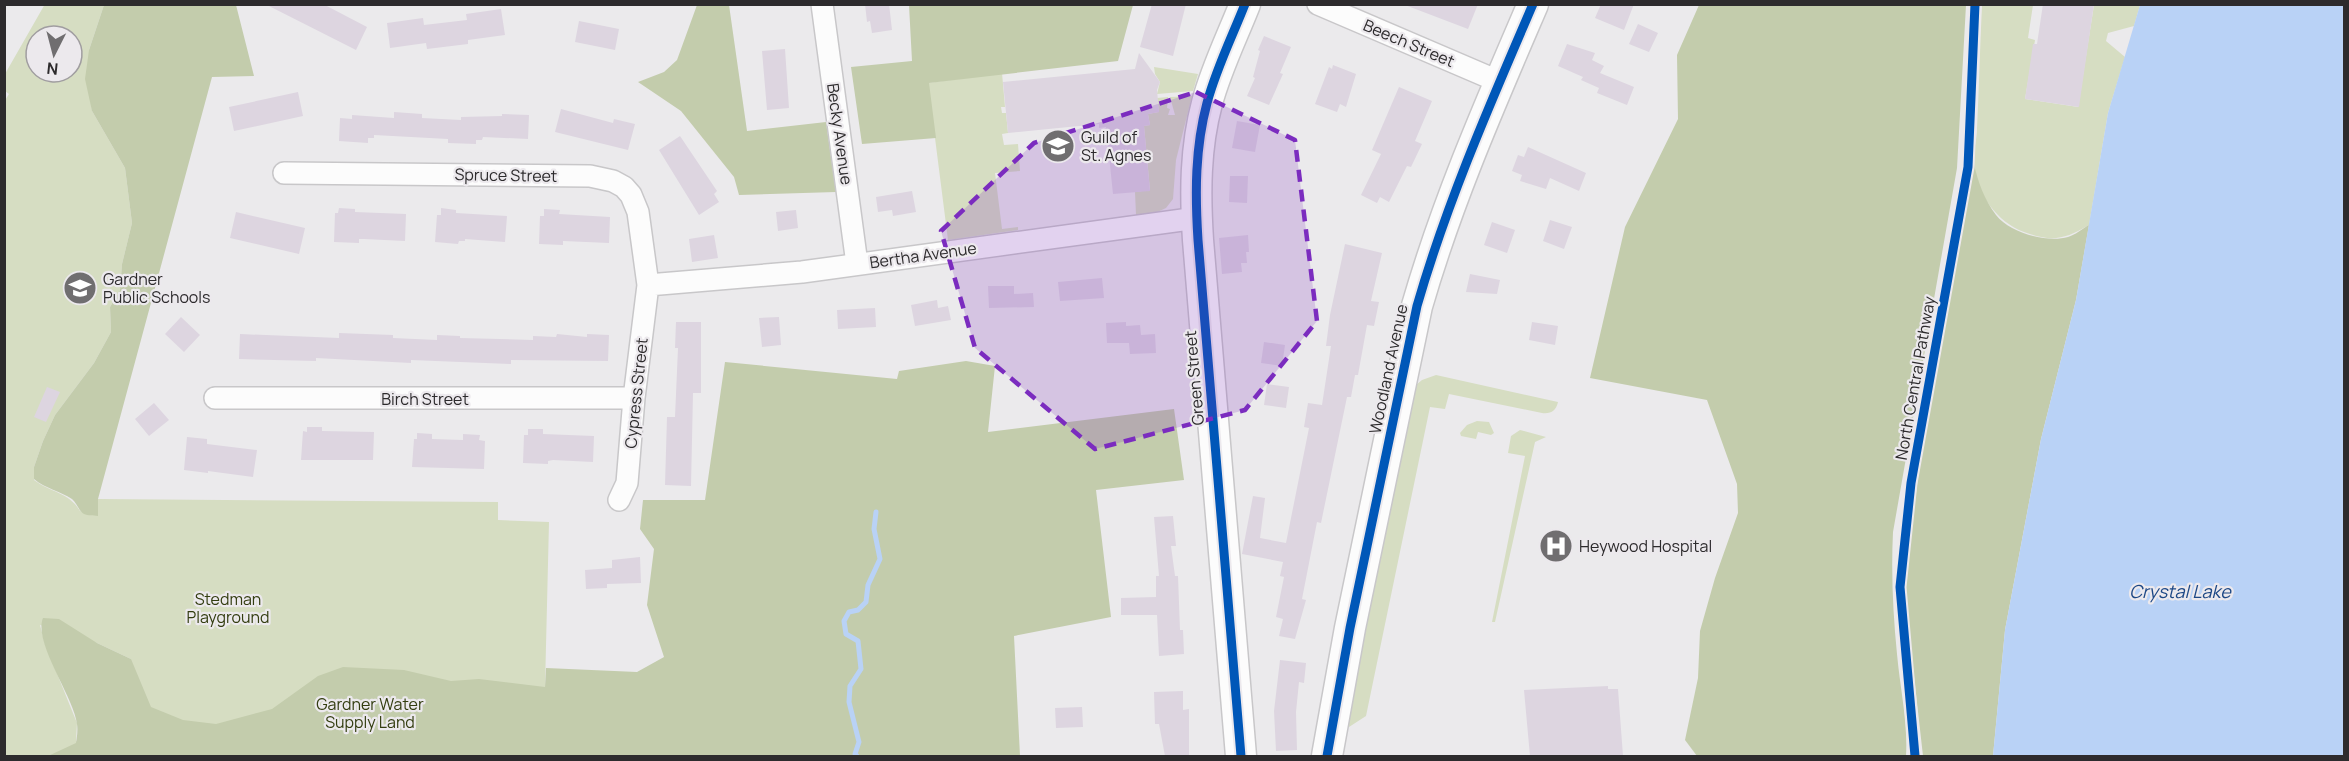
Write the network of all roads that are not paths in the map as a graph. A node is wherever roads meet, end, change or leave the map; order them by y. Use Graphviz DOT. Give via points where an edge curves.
graph roads {
  1 [pos="822,4"];
  2 [pos="1245,4"];
  3 [pos="1318,4"];
  4 [pos="1533,4"];
  5 [pos="1500,82"];
  6 [pos="284,173"];
  7 [pos="1197,218"];
  8 [pos="857,264"];
  9 [pos="648,285"];
  10 [pos="215,398"];
  11 [pos="634,398"];
  12 [pos="618,500"];
  13 [pos="1241,756"];
  14 [pos="1327,756"];
  1 -- 8 [label="street, Becky Avenue"];
  2 -- 7 [label="street, Green Street" via="1213,84 1202,124 1196,166"];
  3 -- 5 [label="street, Beech Street"];
  4 -- 5 [label="street, Woodland Avenue"];
  5 -- 14 [label="street, Woodland Avenue" via="1439,235 1417,306"];
  6 -- 9 [label="street, Spruce Street" via="605,178 627,189 638,212"];
  7 -- 8 [label="street, Bertha Avenue"];
  7 -- 13 [label="street, Green Street"];
  8 -- 9 [label="street, Bertha Avenue"];
  9 -- 11 [label="street, Cypress Street"];
  10 -- 11 [label="street, Birch Street"];
  11 -- 12 [label="street, Cypress Street" via="627,483"];
}
